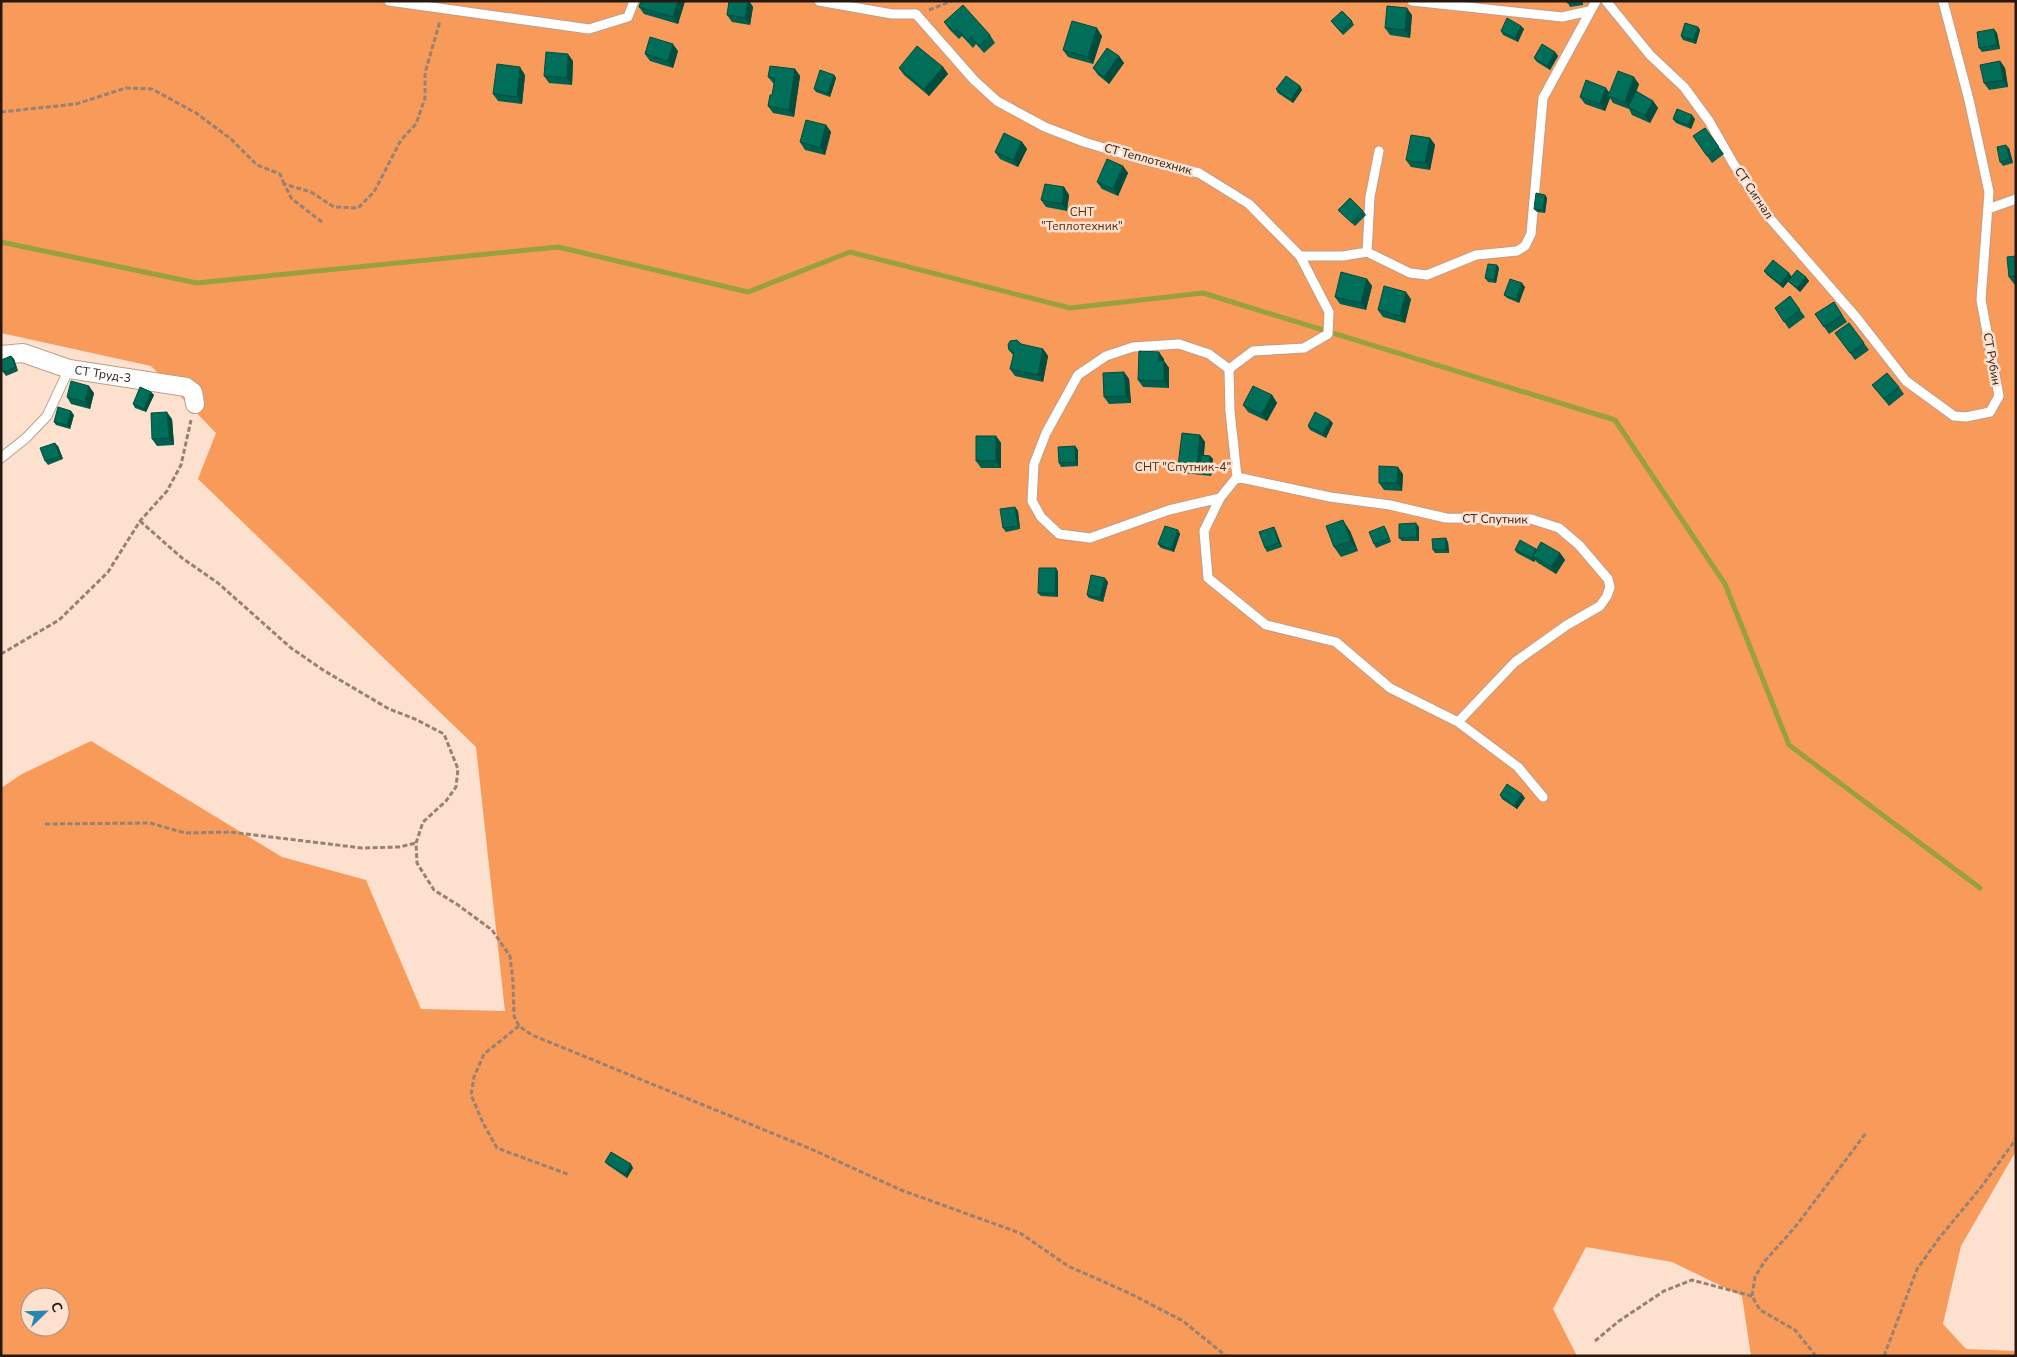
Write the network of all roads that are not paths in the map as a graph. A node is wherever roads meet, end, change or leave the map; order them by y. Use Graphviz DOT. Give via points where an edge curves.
graph roads {
  1 [pos="389,1"];
  2 [pos="634,1"];
  3 [pos="820,1"];
  4 [pos="1412,1"];
  5 [pos="1596,1"];
  6 [pos="1606,1"];
  7 [pos="1943,1"];
  8 [pos="1589,11"];
  9 [pos="1379,151"];
  10 [pos="2016,199"];
  11 [pos="1988,209"];
  12 [pos="1367,252"];
  13 [pos="1300,256"];
  14 [pos="1,355"];
  15 [pos="69,369"];
  16 [pos="1229,369"];
  17 [pos="1906,381"];
  18 [pos="195,404"];
  19 [pos="1,458"];
  20 [pos="1237,477"];
  21 [pos="1220,498"];
  22 [pos="1458,722"];
  23 [pos="1543,797"];
  1 -- 2 [label="lane" via="589,29 628,17"];
  3 -- 13 [label="lane, СТ Теплотехник" via="892,14 916,14 974,80 997,101 1045,127 1084,142 1199,173 1249,204"];
  4 -- 8 [label="lane" via="1562,17"];
  5 -- 8 [label="lane"];
  6 -- 17 [label="lane, СТ Сигнал" via="1650,55 1684,87 1768,216 1856,317"];
  7 -- 11 [label="lane, СТ Рубин" via="1990,192"];
  8 -- 12 [label="lane" via="1543,98 1531,234 1525,246 1517,251 1476,255 1427,275 1410,274"];
  9 -- 12 [label="lane" via="1370,197"];
  10 -- 11 [label="lane"];
  11 -- 17 [label="lane, СТ Рубин" via="1981,300 1999,396 1990,412 1954,416"];
  12 -- 13 [label="lane" via="1343,256"];
  13 -- 16 [label="lane, СТ Теплотехник" via="1329,312 1328,334 1304,348 1253,351"];
  14 -- 15 [label="street, СТ Труд-3" via="23,353"];
  15 -- 18 [label="street, СТ Труд-3" via="186,387 193,392"];
  15 -- 19 [label="lane" via="47,416"];
  16 -- 20 [label="lane"];
  16 -- 21 [label="lane" via="1209,354 1179,344 1134,348 1106,356 1078,375 1046,433 1034,464 1032,501 1041,517 1059,534 1090,538 1168,510"];
  20 -- 21 [label="lane"];
  20 -- 22 [label="lane, СТ Спутник" via="1446,518 1531,519 1559,528 1579,545 1608,579 1607,596 1600,606 1515,662"];
  21 -- 22 [label="lane" via="1204,531 1208,578 1266,625 1336,642 1390,688"];
  22 -- 23 [label="lane" via="1518,766"];
}
